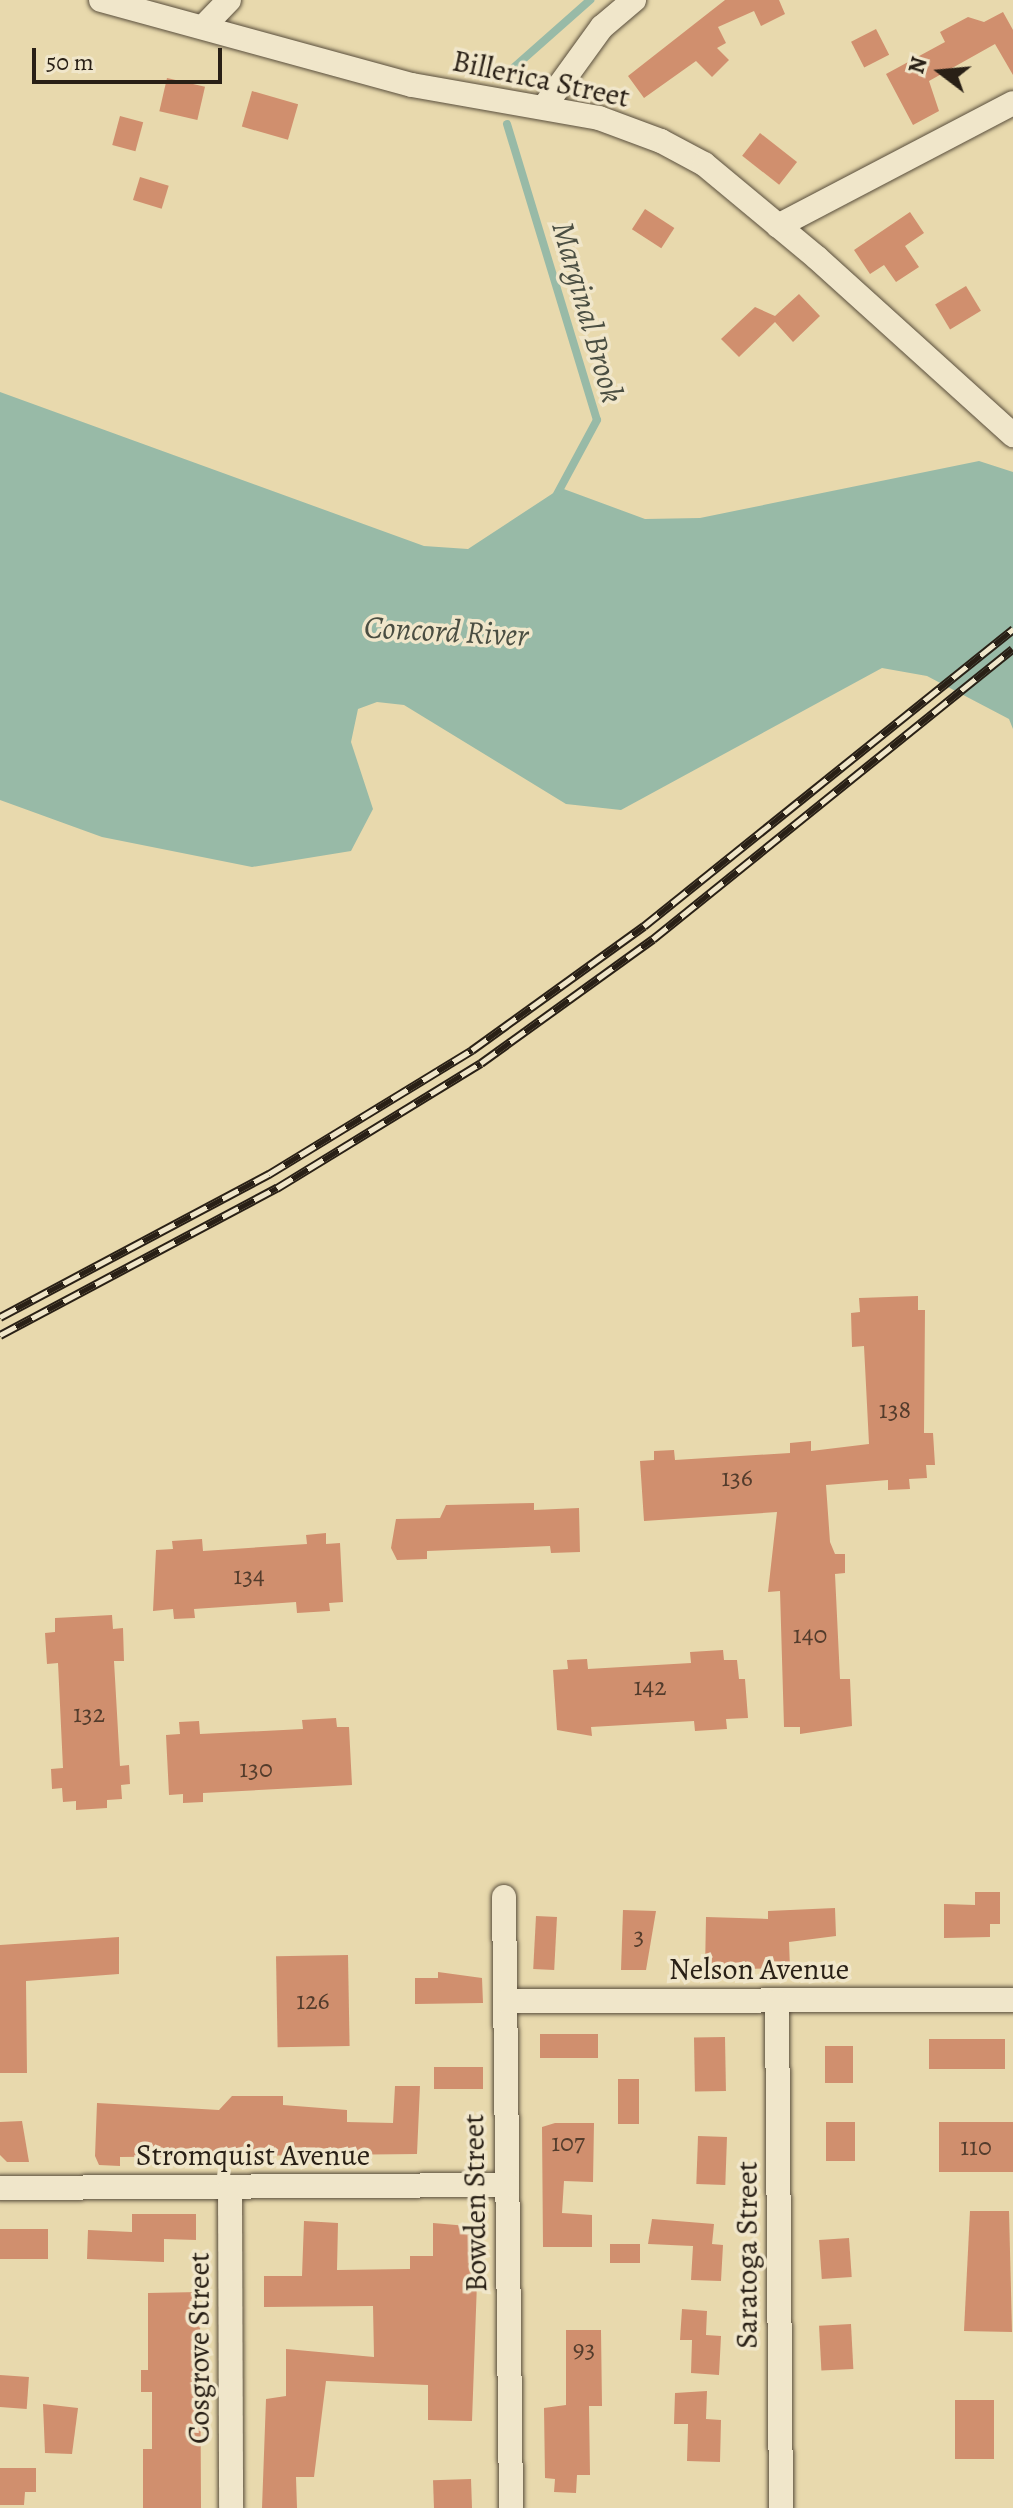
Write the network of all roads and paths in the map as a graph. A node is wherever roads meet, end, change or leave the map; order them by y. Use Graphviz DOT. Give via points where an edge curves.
graph roads {
  1 [pos="101,0"];
  2 [pos="229,0"];
  3 [pos="634,0"];
  4 [pos="206,24"];
  5 [pos="1013,103"];
  6 [pos="544,107"];
  7 [pos="778,226"];
  8 [pos="1013,435"];
  9 [pos="504,1897"];
  10 [pos="1013,2000"];
  11 [pos="505,2001"];
  12 [pos="777,2002"];
  13 [pos="507,2185"];
  14 [pos="0,2188"];
  15 [pos="230,2188"];
  16 [pos="231,2508"];
  17 [pos="511,2508"];
  18 [pos="781,2508"];
  1 -- 4 [label="street, Billerica Street"];
  2 -- 4 [label="street"];
  3 -- 6 [label="street" via="602,27"];
  4 -- 6 [label="street, Billerica Street" via="412,85"];
  5 -- 7 [label="street"];
  6 -- 7 [label="street, Billerica Street" via="661,141 704,164"];
  7 -- 8 [label="street, Billerica Street"];
  9 -- 11 [label="street, Bowden Street"];
  10 -- 12 [label="street, Nelson Avenue"];
  11 -- 12 [label="street, Nelson Avenue"];
  11 -- 13 [label="street, Bowden Street"];
  12 -- 18 [label="street, Saratoga Street"];
  13 -- 15 [label="street, Stromquist Avenue"];
  13 -- 17 [label="street, Bowden Street"];
  14 -- 15 [label="street, Stromquist Avenue"];
  15 -- 16 [label="street, Cosgrove Street"];
}
